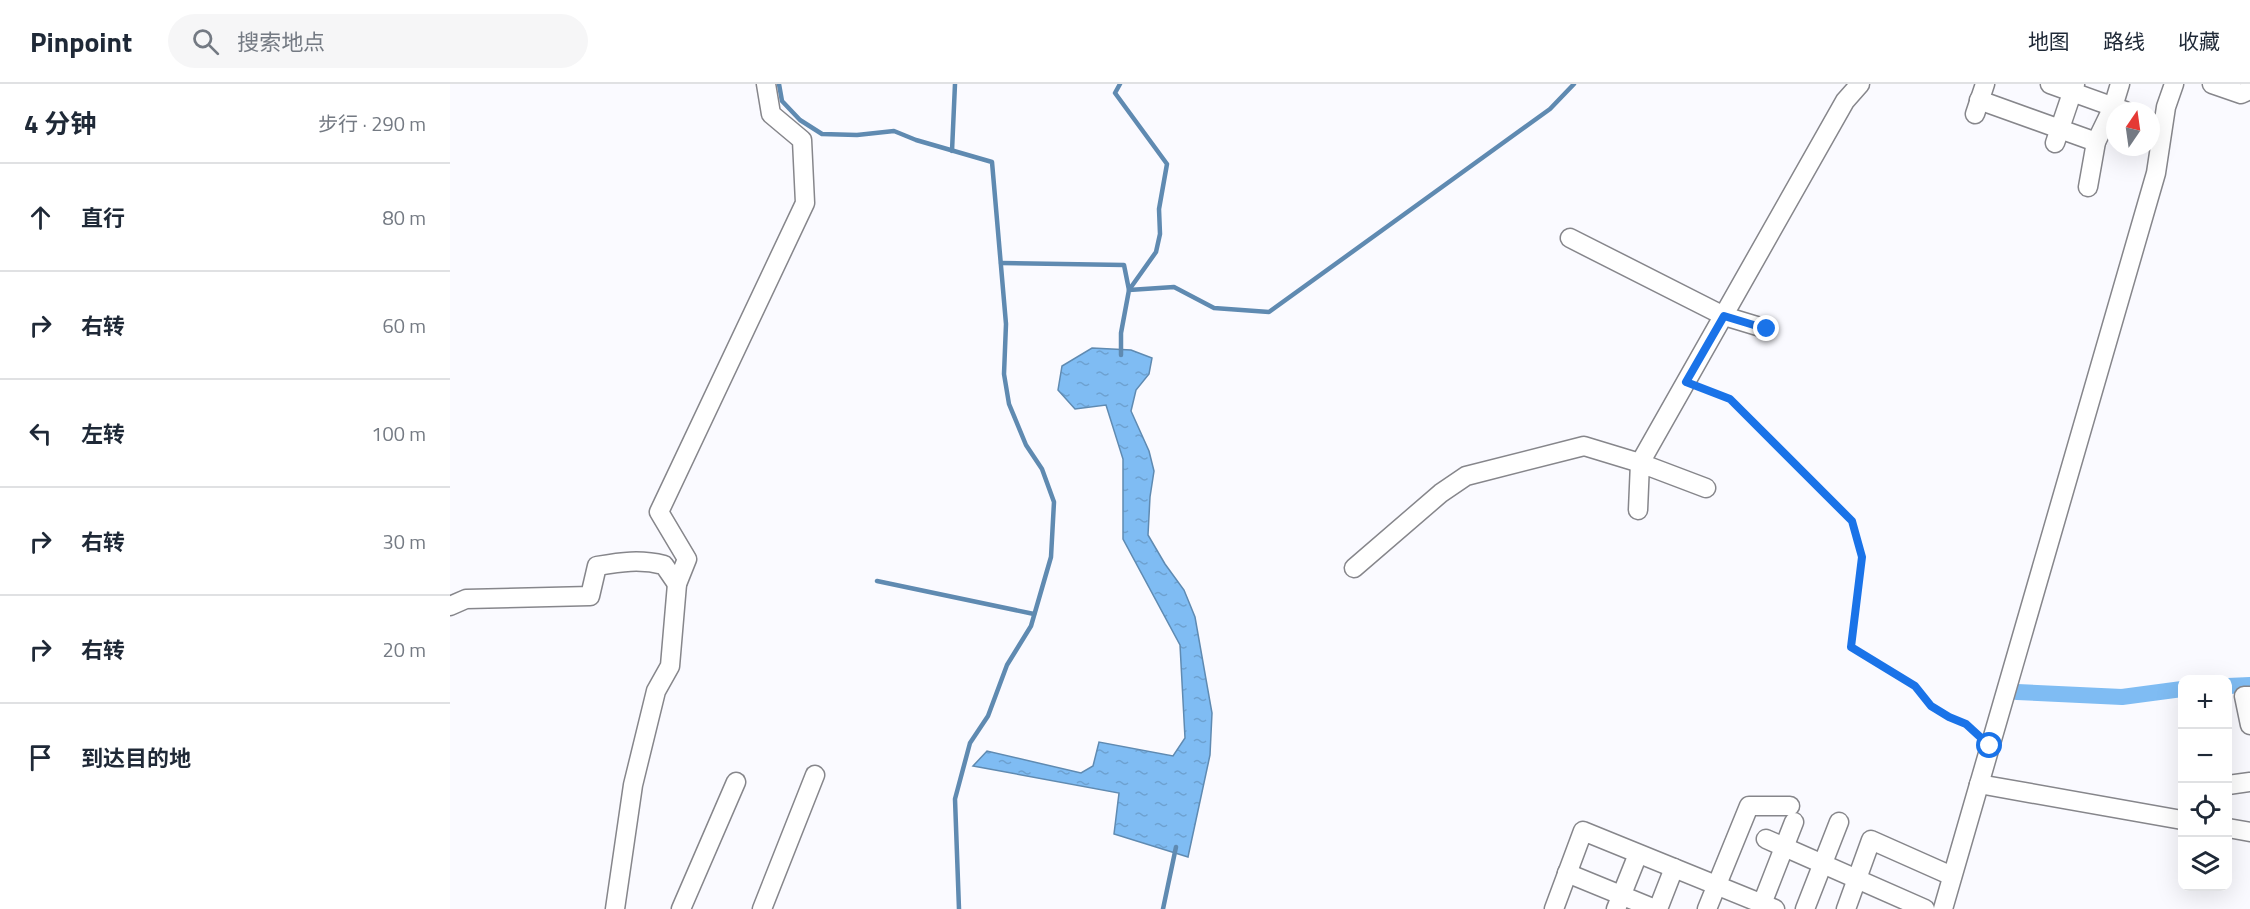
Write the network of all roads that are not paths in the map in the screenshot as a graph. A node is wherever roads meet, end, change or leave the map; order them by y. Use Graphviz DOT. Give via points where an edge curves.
graph roads {
  1 [pos="766,84"];
  2 [pos="1860,84"];
  3 [pos="2050,84"];
  4 [pos="2120,84"];
  5 [pos="2174,84"];
  6 [pos="2212,84"];
  7 [pos="2074,88"];
  8 [pos="2250,90"];
  9 [pos="1980,99"];
  10 [pos="2119,102"];
  11 [pos="2106,103"];
  12 [pos="2166,107"];
  13 [pos="2160,111"];
  14 [pos="2106,128"];
  15 [pos="2057,136"];
  16 [pos="2096,142"];
  17 [pos="2088,187"];
  18 [pos="1570,238"];
  19 [pos="1724,316"];
  20 [pos="1767,329"];
  21 [pos="1640,463"];
  22 [pos="1706,488"];
  23 [pos="1638,510"];
  24 [pos="1354,568"];
  25 [pos="677,584"];
  26 [pos="450,606"];
  27 [pos="2250,696"];
  28 [pos="2250,725"];
  29 [pos="815,775"];
  30 [pos="736,782"];
  31 [pos="2250,782"];
  32 [pos="1979,784"];
  33 [pos="2232,784"];
  34 [pos="2178,819"];
  35 [pos="1839,822"];
  36 [pos="2232,829"];
  37 [pos="2250,832"];
  38 [pos="1766,839"];
  39 [pos="1784,847"];
  40 [pos="1638,854"];
  41 [pos="1823,864"];
  42 [pos="1674,868"];
  43 [pos="1567,873"];
  44 [pos="1952,876"];
  45 [pos="1857,879"];
  46 [pos="1716,885"];
  47 [pos="1618,902"];
  48 [pos="1766,907"];
  49 [pos="615,909"];
  50 [pos="681,909"];
  51 [pos="762,909"];
  52 [pos="1554,909"];
  53 [pos="1656,909"];
  54 [pos="1707,909"];
  55 [pos="1805,909"];
  56 [pos="1846,909"];
  57 [pos="1925,909"];
  58 [pos="1943,909"];
  1 -- 25 [label="street" via="771,114 802,140 805,203 659,512 687,559"];
  2 -- 19 [label="street" via="1845,101"];
  3 -- 7 [label="street"];
  4 -- 10 [label="street"];
  5 -- 12 [label="street"];
  6 -- 8 [label="street" via="2241,94"];
  7 -- 11 [label="street"];
  7 -- 15 [label="street"];
  9 -- 15 [label="street"];
  12 -- 13 [label="street"];
  12 -- 32 [label="street" via="2156,173"];
  14 -- 16 [label="street"];
  15 -- 16 [label="street"];
  16 -- 17 [label="street"];
  18 -- 19 [label="street"];
  19 -- 20 [label="street"];
  19 -- 21 [label="street"];
  21 -- 22 [label="street"];
  21 -- 23 [label="street"];
  21 -- 24 [label="street" via="1584,446 1466,476"];
  25 -- 26 [label="street" via="664,565 633,561 597,566 590,596 466,599"];
  25 -- 49 [label="street" via="670,666 656,691 633,785"];
  27 -- 28 [label="street" via="2244,696"];
  29 -- 51 [label="street"];
  30 -- 50 [label="street"];
  31 -- 33 [label="street"];
  32 -- 34 [label="street"];
  32 -- 44 [label="street"];
  35 -- 41 [label="street"];
  36 -- 37 [label="street"];
  38 -- 39 [label="street"];
  39 -- 41 [label="street"];
  39 -- 46 [label="street" via="1792,814 1749,806"];
  39 -- 48 [label="street"];
  40 -- 42 [label="street"];
  40 -- 43 [label="street" via="1583,831"];
  40 -- 47 [label="street"];
  41 -- 45 [label="street"];
  41 -- 55 [label="street"];
  42 -- 46 [label="street"];
  42 -- 53 [label="street"];
  43 -- 47 [label="street"];
  43 -- 52 [label="street"];
  44 -- 45 [label="street" via="1871,840"];
  44 -- 58 [label="street"];
  45 -- 56 [label="street"];
  45 -- 57 [label="street"];
  46 -- 48 [label="street"];
  46 -- 54 [label="street"];
  47 -- 53 [label="street"];
}
